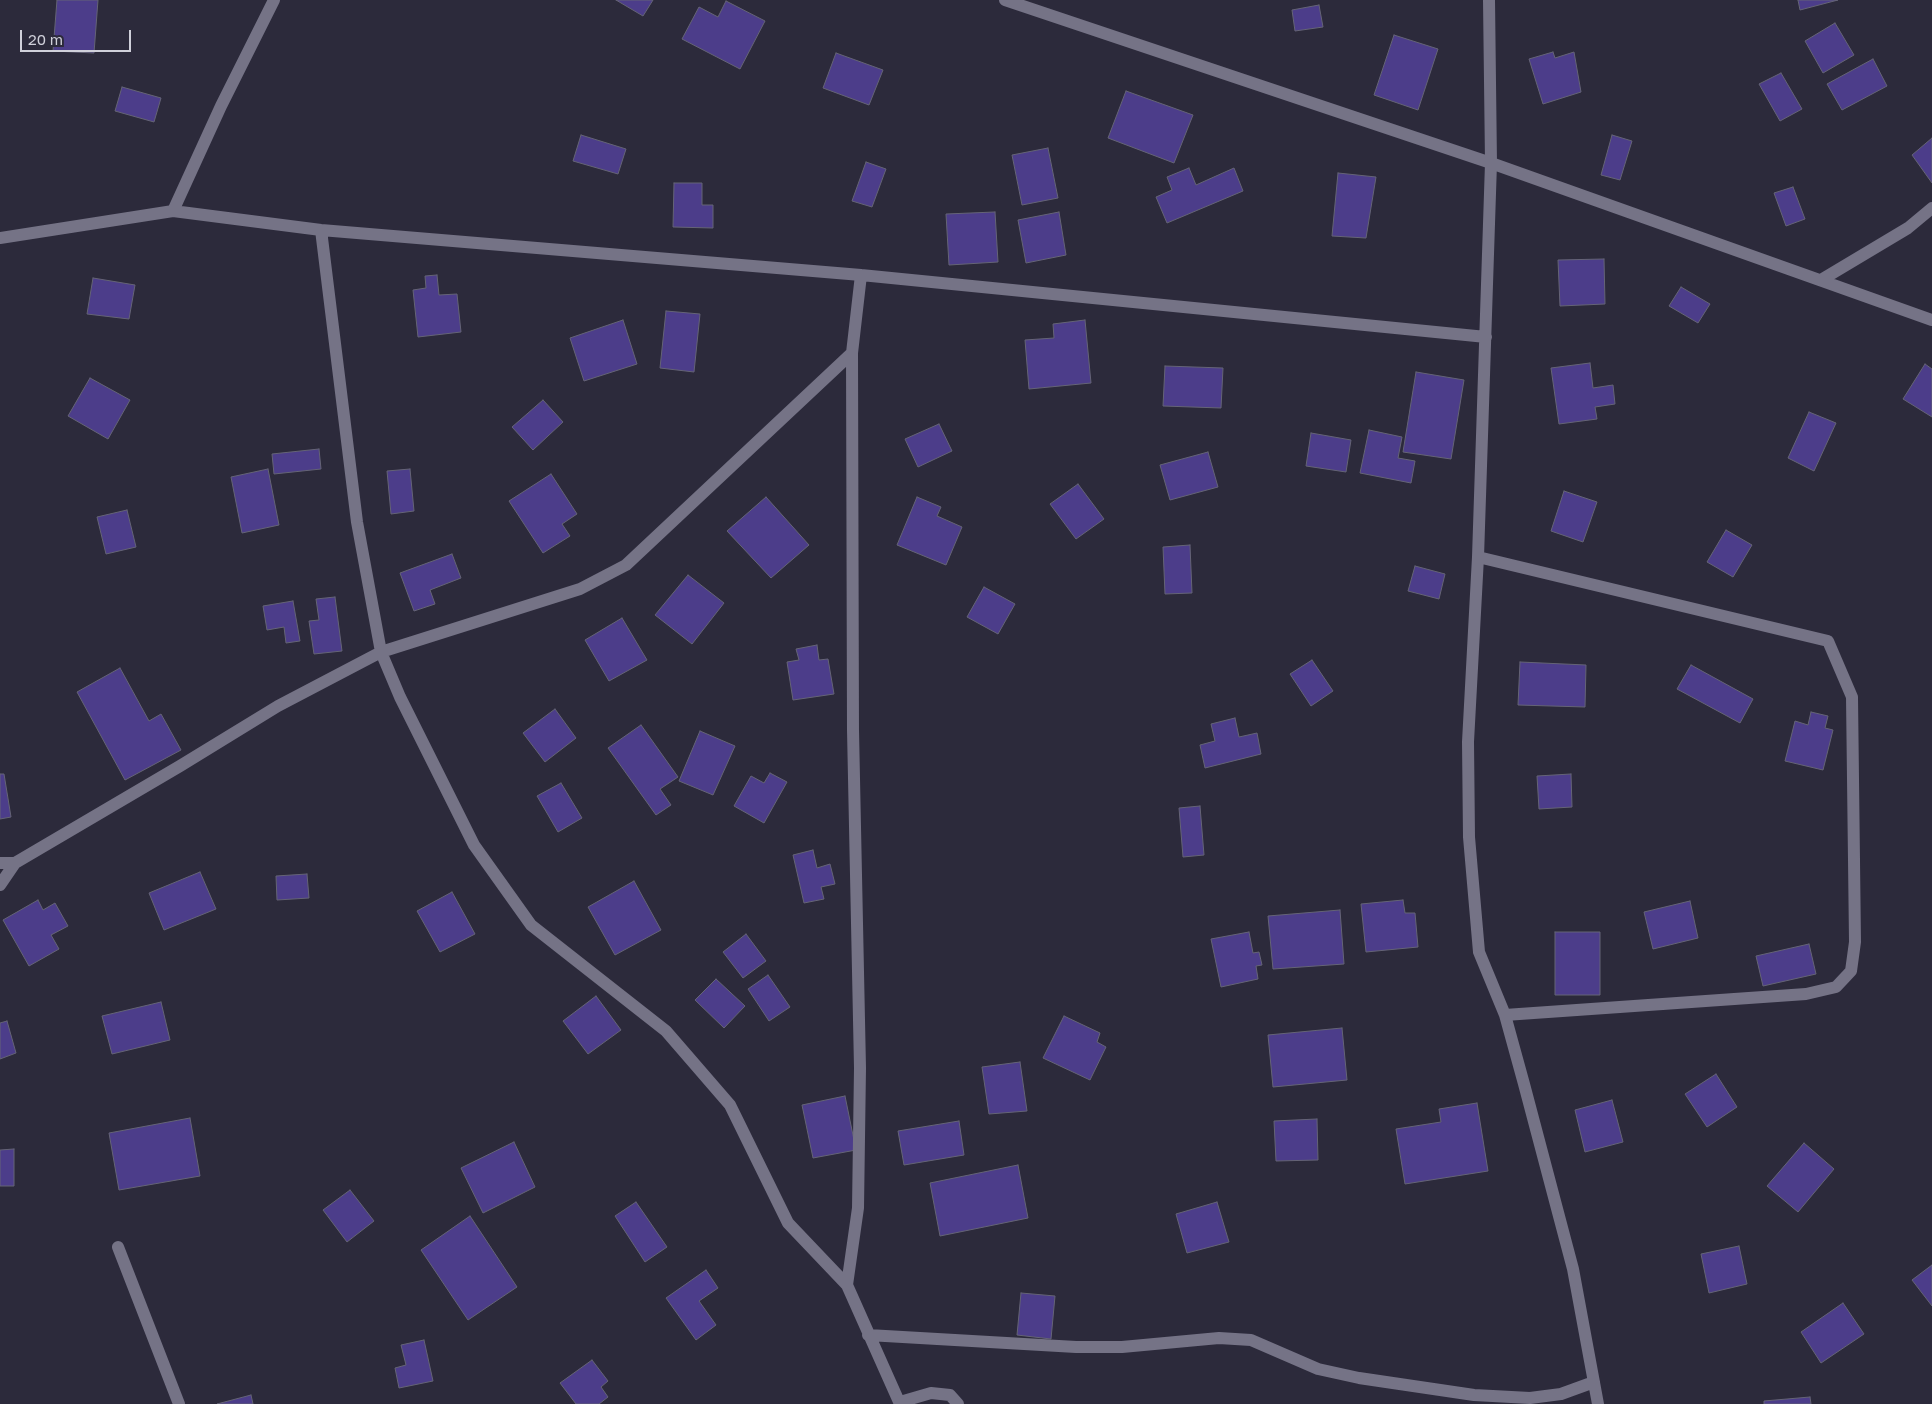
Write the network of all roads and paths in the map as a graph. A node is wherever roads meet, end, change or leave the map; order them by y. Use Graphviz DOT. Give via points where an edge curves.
graph roads {
  1 [pos="274,0"];
  2 [pos="1005,0"];
  3 [pos="1489,0"];
  4 [pos="1491,163"];
  5 [pos="1932,208"];
  6 [pos="173,211"];
  7 [pos="321,230"];
  8 [pos="0,238"];
  9 [pos="860,275"];
  10 [pos="1821,280"];
  11 [pos="1932,320"];
  12 [pos="1486,337"];
  13 [pos="852,353"];
  14 [pos="1478,557"];
  15 [pos="381,652"];
  16 [pos="0,863"];
  17 [pos="16,863"];
  18 [pos="0,885"];
  19 [pos="1505,1015"];
  20 [pos="118,1247"];
  21 [pos="847,1285"];
  22 [pos="868,1335"];
  23 [pos="1594,1382"];
  24 [pos="900,1403"];
  25 [pos="178,1404"];
  26 [pos="958,1404"];
  27 [pos="1598,1404"];
  1 -- 6 [label="street"];
  2 -- 4 [label="street"];
  3 -- 4 [label="street"];
  4 -- 10 [label="street"];
  4 -- 12 [label="street"];
  5 -- 10 [label="street" via="1908,228"];
  6 -- 7 [label="street"];
  6 -- 8 [label="street"];
  7 -- 9 [label="street"];
  7 -- 15 [label="street" via="356,522"];
  9 -- 12 [label="street"];
  9 -- 13 [label="street"];
  10 -- 11 [label="street"];
  12 -- 14 [label="street"];
  13 -- 15 [label="street" via="626,566 580,589"];
  13 -- 21 [label="street" via="852,730 860,1068 858,1208"];
  14 -- 19 [label="street" via="1468,742 1470,836 1479,952"];
  14 -- 19 [label="street" via="1828,641 1852,697 1855,942 1851,971 1836,987 1806,994"];
  15 -- 17 [label="street" via="278,706"];
  15 -- 21 [label="street" via="400,698 474,845 531,925 666,1031 730,1105 788,1223"];
  16 -- 17 [label="street"];
  17 -- 18 [label="street"];
  19 -- 23 [label="street" via="1573,1269"];
  20 -- 25 [label="street"];
  21 -- 22 [label="street"];
  22 -- 23 [label="street" via="1085,1347 1219,1338 1251,1340 1318,1369 1474,1395 1530,1398 1561,1394"];
  22 -- 24 [label="street"];
  23 -- 27 [label="street"];
  24 -- 26 [label="street" via="931,1392 950,1395"];
}
